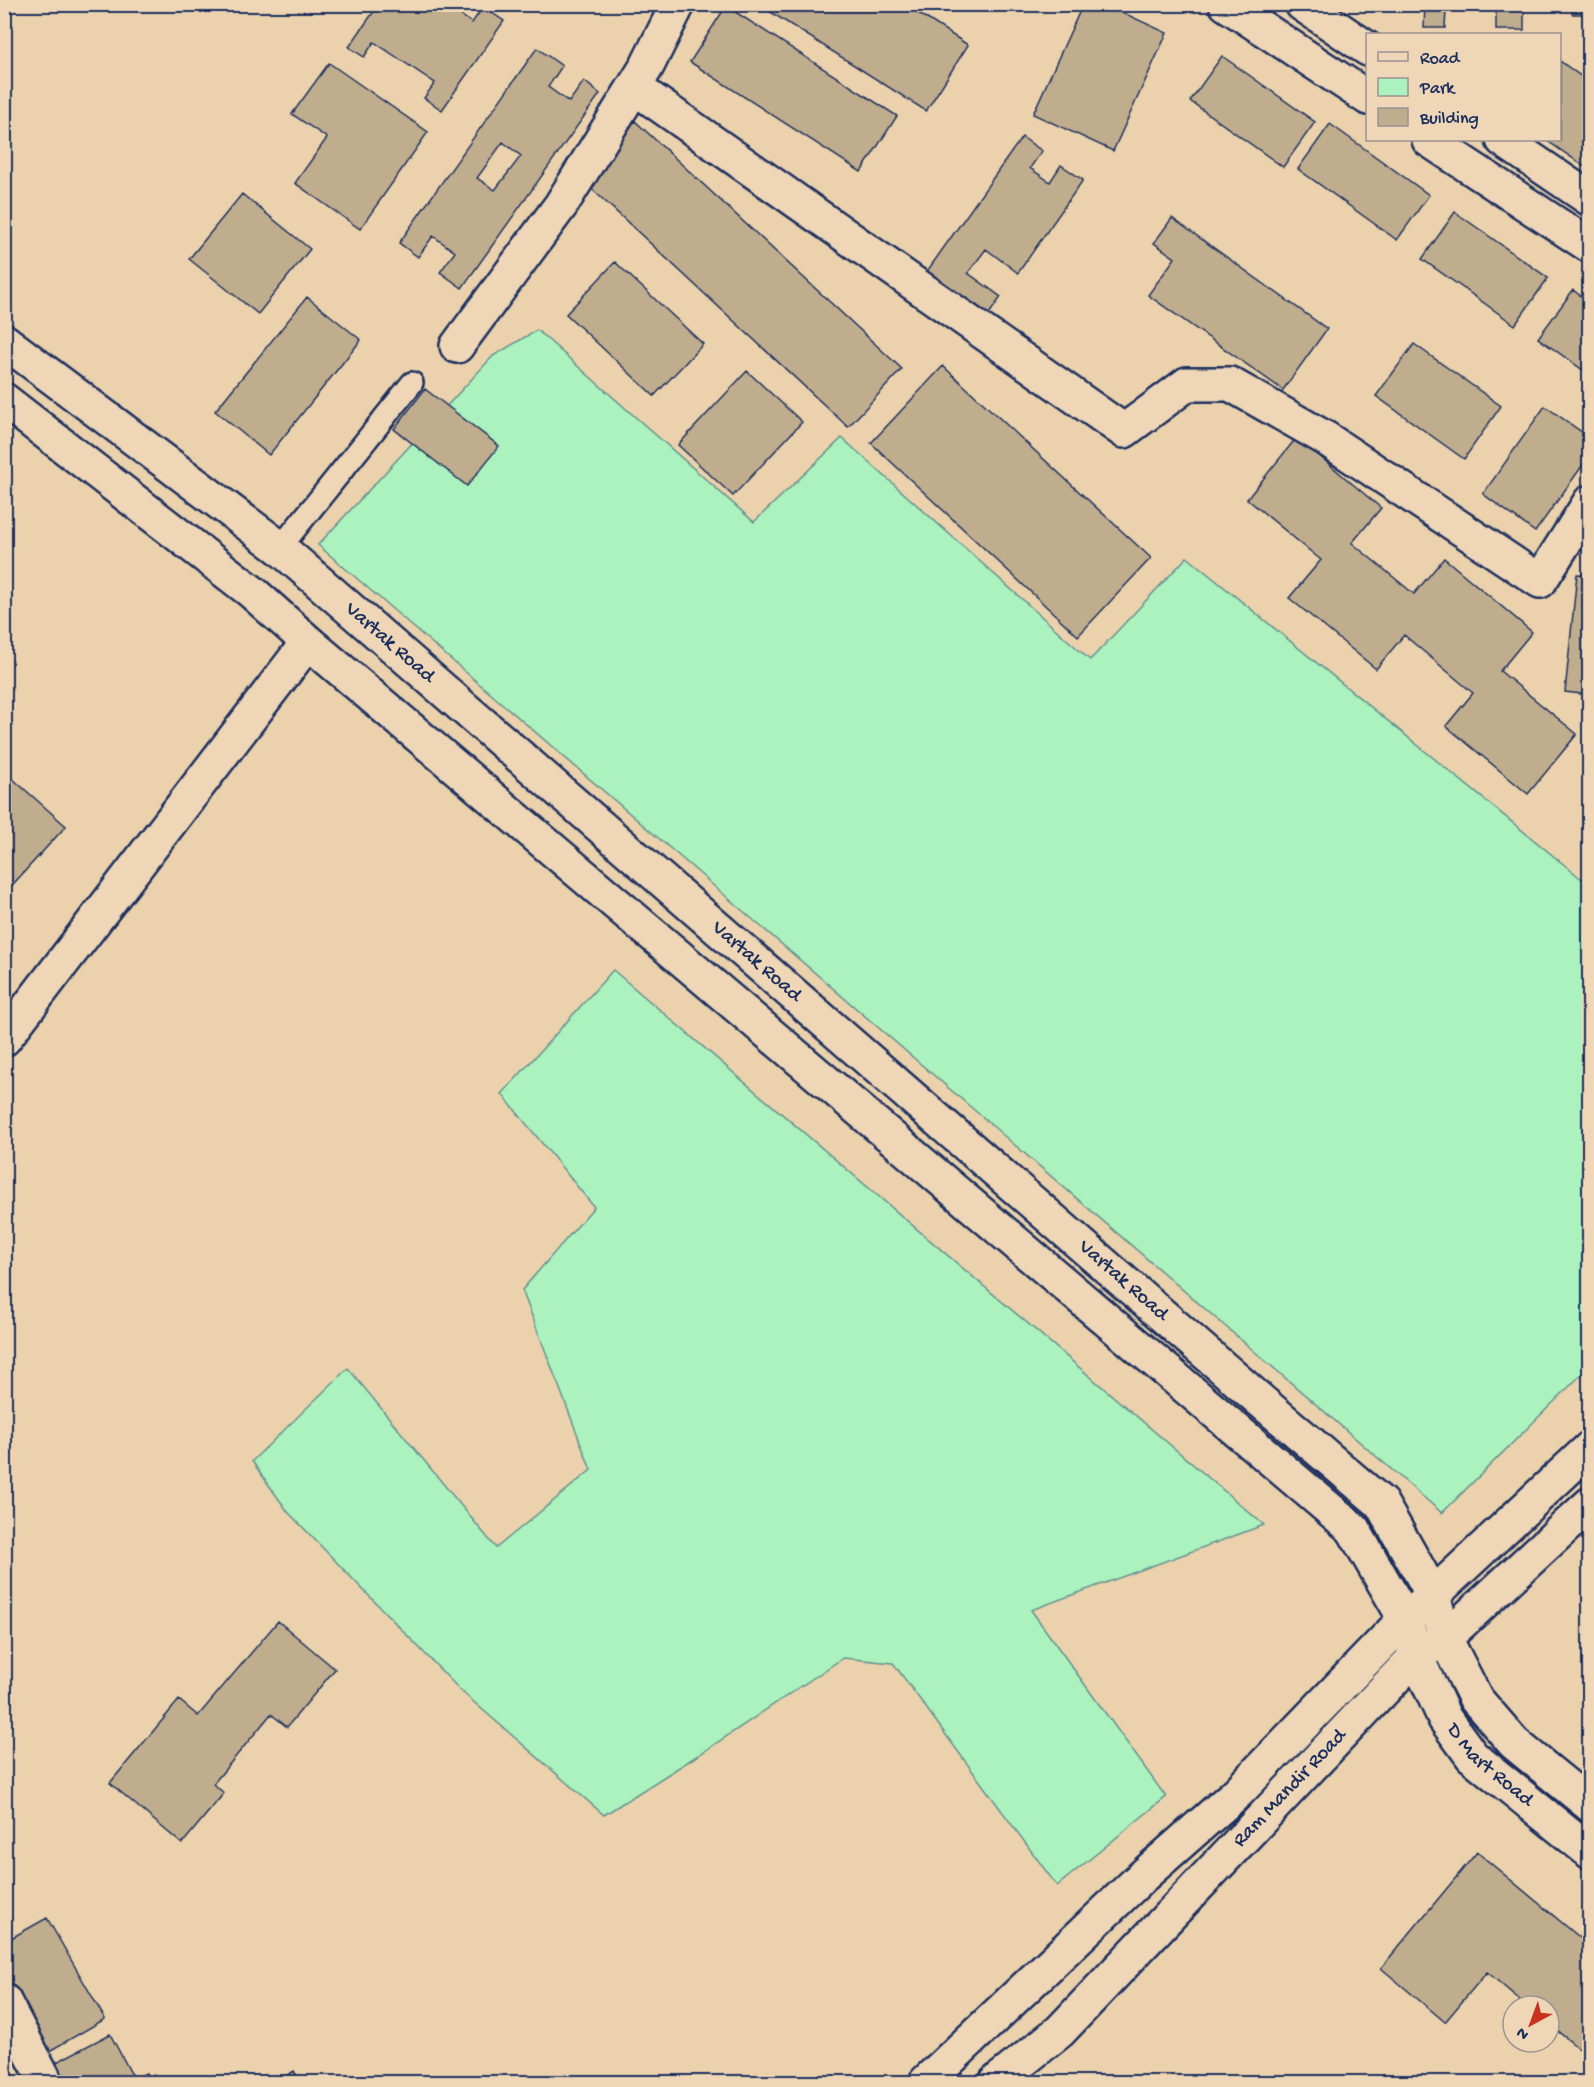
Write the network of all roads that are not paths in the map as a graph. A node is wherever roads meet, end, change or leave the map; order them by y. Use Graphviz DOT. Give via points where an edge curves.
graph roads {
  1 [pos="678,4"];
  2 [pos="1226,4"];
  3 [pos="1302,4"];
  4 [pos="1366,48"];
  5 [pos="634,87"];
  6 [pos="1366,97"];
  7 [pos="1431,141"];
  8 [pos="1504,141"];
  9 [pos="1590,199"];
  10 [pos="1590,246"];
  11 [pos="4,341"];
  12 [pos="457,346"];
  13 [pos="412,383"];
  14 [pos="4,400"];
  15 [pos="1590,502"];
  16 [pos="280,548"];
  17 [pos="308,642"];
  18 [pos="4,1039"];
  19 [pos="1590,1448"];
  20 [pos="1590,1504"];
  21 [pos="1433,1595"];
  22 [pos="1405,1619"];
  23 [pos="1445,1638"];
  24 [pos="1416,1656"];
  25 [pos="1590,1805"];
  26 [pos="1590,1852"];
  27 [pos="4,2001"];
  28 [pos="46,2082"];
  29 [pos="926,2082"];
  30 [pos="996,2082"];
  1 -- 5 [label="street"];
  2 -- 6 [label="street"];
  3 -- 4 [label="street"];
  5 -- 12 [label="street" via="561,204"];
  5 -- 15 [label="street" via="1124,431 1187,384 1230,384 1325,438 1540,581"];
  7 -- 10 [label="street"];
  8 -- 9 [label="street"];
  11 -- 16 [label="street, Vartak Road"];
  13 -- 16 [label="lane"];
  14 -- 17 [label="street, Vartak Road" via="252,592"];
  16 -- 21 [label="street, Vartak Road" via="1381,1503"];
  17 -- 18 [label="street"];
  17 -- 22 [label="street, Vartak Road" via="1353,1529"];
  19 -- 21 [label="street"];
  20 -- 23 [label="street, Ram Mandir Road"];
  21 -- 22 [label="street"];
  21 -- 23 [label="street, Vartak Road"];
  22 -- 24 [label="street, Vartak Road"];
  22 -- 29 [label="street" via="1238,1792 1144,1875"];
  23 -- 24 [label="street, Ram Mandir Road"];
  23 -- 25 [label="street, D Mart Road" via="1476,1699 1515,1743"];
  24 -- 26 [label="street, D Mart Road" via="1445,1719 1472,1756"];
  24 -- 30 [label="street, Ram Mandir Road" via="1060,2031"];
  27 -- 28 [label="street"];
}
